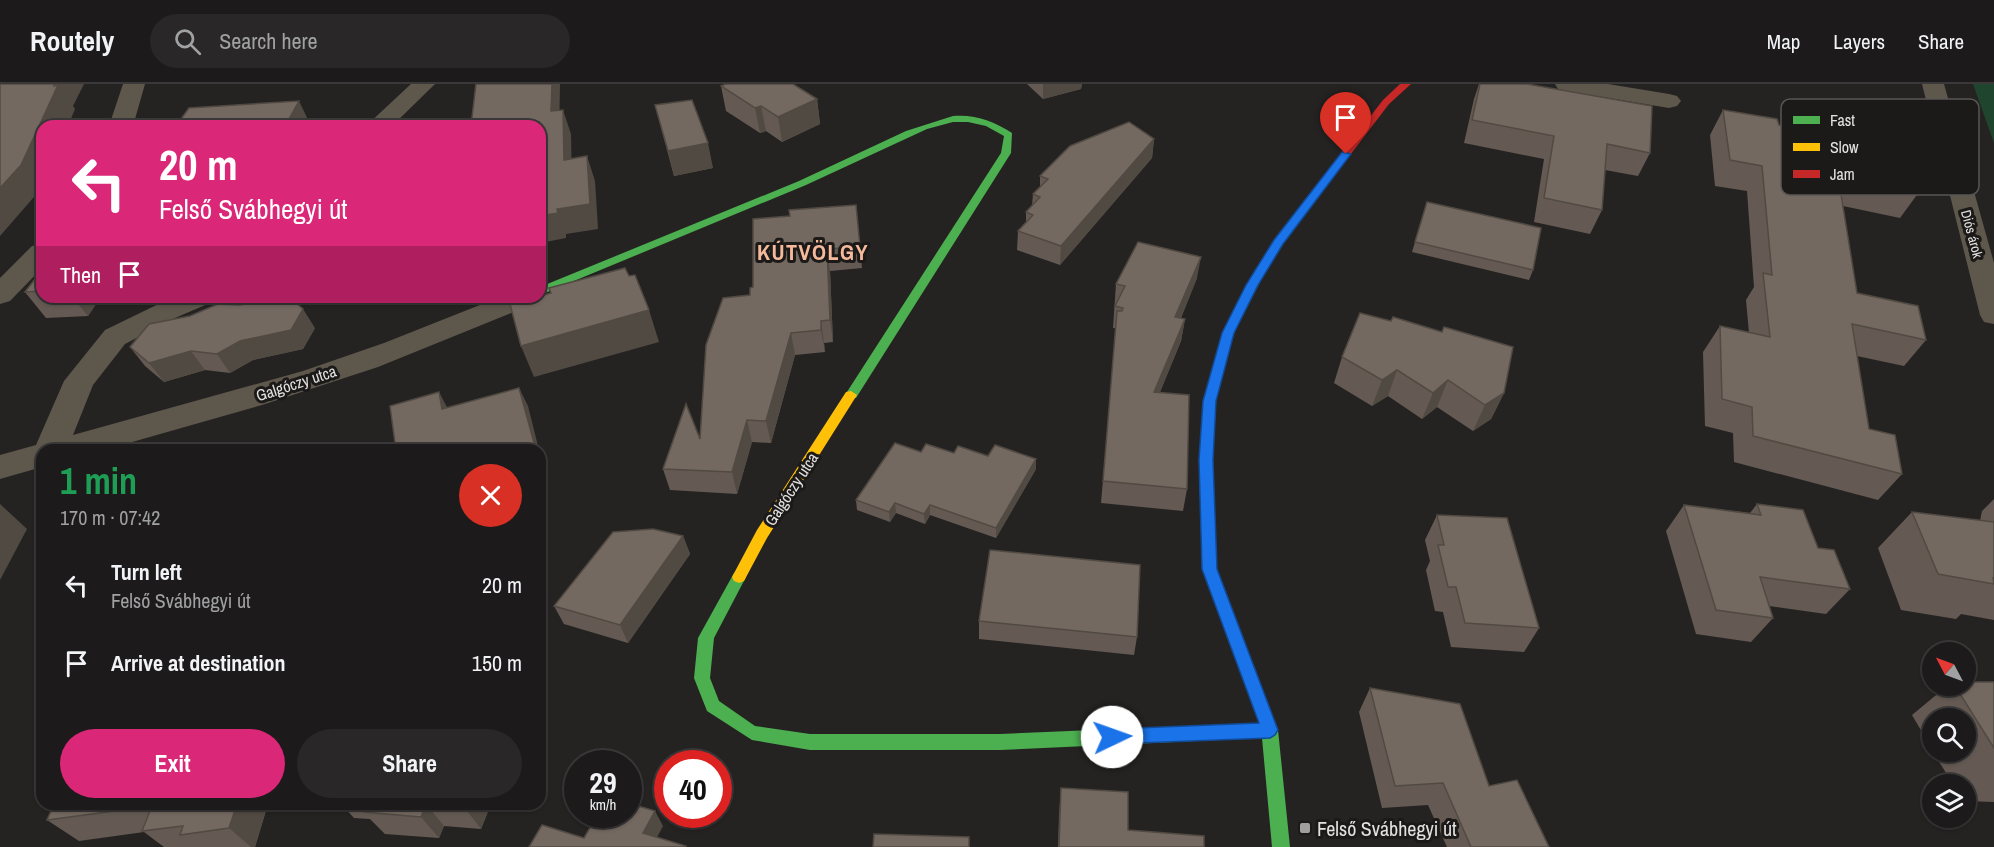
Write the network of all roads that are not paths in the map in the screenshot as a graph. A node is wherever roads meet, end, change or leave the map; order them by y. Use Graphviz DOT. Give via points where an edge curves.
graph roads {
  1 [pos="134,84"];
  2 [pos="424,84"];
  3 [pos="1406,84"];
  4 [pos="1566,84"];
  5 [pos="1933,84"];
  6 [pos="1937,99"];
  7 [pos="1669,101"];
  8 [pos="123,120"];
  9 [pos="385,120"];
  10 [pos="1962,195"];
  11 [pos="36,258"];
  12 [pos="546,289"];
  13 [pos="0,295"];
  14 [pos="185,303"];
  15 [pos="511,303"];
  16 [pos="1994,315"];
  17 [pos="53,444"];
  18 [pos="82,444"];
  19 [pos="36,457"];
  20 [pos="0,467"];
  21 [pos="1270,730"];
  22 [pos="1281,847"];
  1 -- 8 [label="street"];
  2 -- 9 [label="street"];
  3 -- 21 [label="street" via="1386,102 1278,242 1228,333 1210,401 1206,460 1209,569"];
  4 -- 7 [label="street"];
  5 -- 6 [label="street, Diós árok"];
  10 -- 16 [label="street, Diós árok"];
  11 -- 13 [label="street"];
  12 -- 21 [label="street, Galgóczy utca" via="860,159 924,128 951,119 979,120 997,126 1009,135 1006,153 762,534 706,638 702,678 713,706 752,733 810,742 1000,742"];
  14 -- 17 [label="street" via="115,338 79,381"];
  15 -- 18 [label="street, Galgóczy utca" via="316,378"];
  19 -- 20 [label="street"];
  21 -- 22 [label="street"];
}
